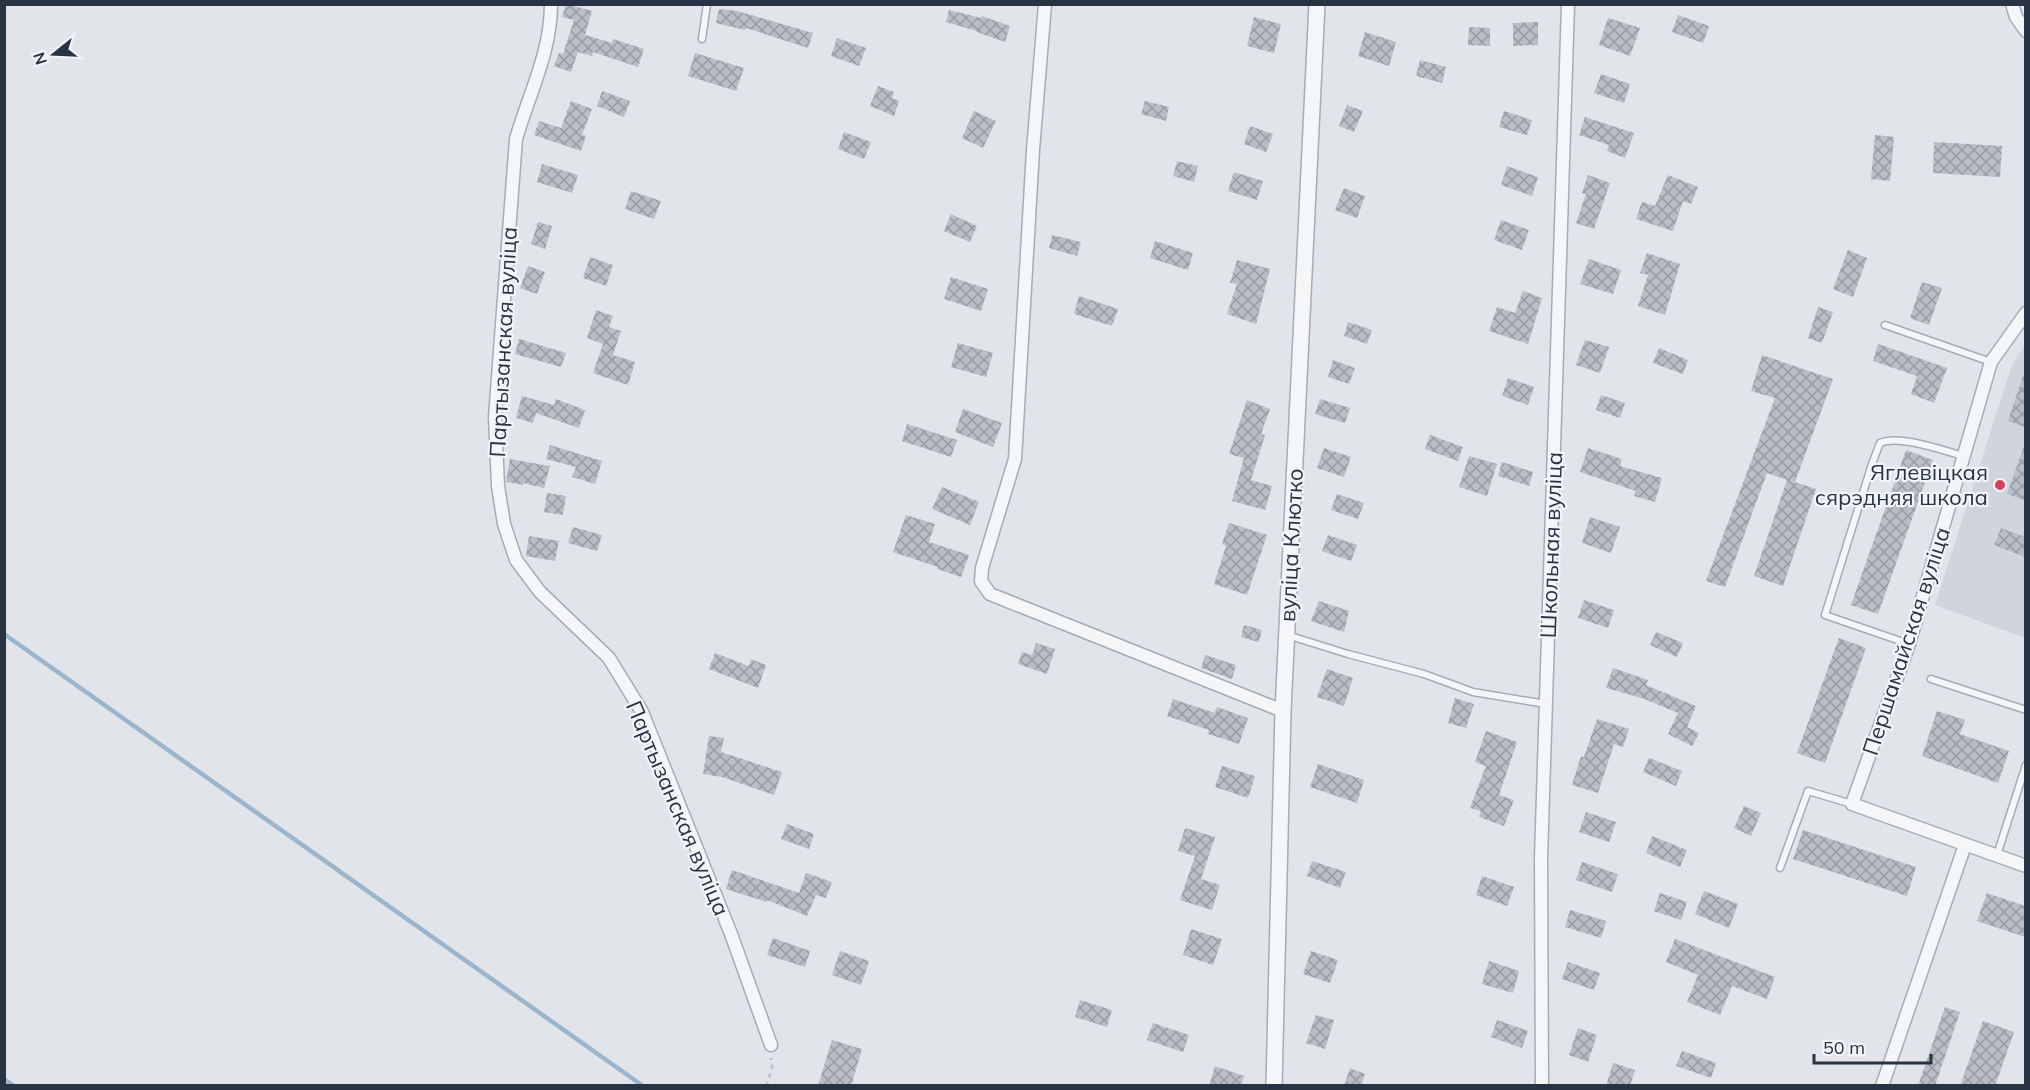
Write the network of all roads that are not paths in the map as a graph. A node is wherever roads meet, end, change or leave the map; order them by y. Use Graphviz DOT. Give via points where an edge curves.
graph roads {
  1 [pos="551,4"];
  2 [pos="707,4"];
  3 [pos="1045,4"];
  4 [pos="1317,4"];
  5 [pos="1568,4"];
  6 [pos="2012,4"];
  7 [pos="2025,31"];
  8 [pos="702,39"];
  9 [pos="2025,313"];
  10 [pos="1885,325"];
  11 [pos="1991,362"];
  12 [pos="1964,456"];
  13 [pos="1287,636"];
  14 [pos="1909,644"];
  15 [pos="1931,679"];
  16 [pos="1546,704"];
  17 [pos="2025,710"];
  18 [pos="1283,711"];
  19 [pos="2025,765"];
  20 [pos="1852,804"];
  21 [pos="1965,845"];
  22 [pos="1997,856"];
  23 [pos="2025,866"];
  24 [pos="1780,867"];
  25 [pos="771,1045"];
  26 [pos="1274,1086"];
  27 [pos="1542,1086"];
  28 [pos="1882,1086"];
  1 -- 25 [label="street, Партызанская вуліца" via="545,56 516,139 495,417 504,524 516,560 540,592 609,658 642,712"];
  2 -- 8 [label="lane"];
  3 -- 18 [label="street" via="1015,459 981,581 990,594"];
  4 -- 13 [label="street, вуліца Клютко"];
  5 -- 16 [label="street, Школьная вуліца"];
  6 -- 7 [label="street"];
  9 -- 11 [label="street, Першамайская вуліца"];
  10 -- 11 [label="lane"];
  11 -- 12 [label="street, Першамайская вуліца"];
  12 -- 14 [label="street, Першамайская вуліца"];
  12 -- 14 [label="lane" via="1901,441 1880,443 1825,615"];
  13 -- 16 [label="lane" via="1424,674 1473,692"];
  13 -- 18 [label="street, вуліца Клютко"];
  14 -- 20 [label="street, Першамайская вуліца"];
  15 -- 17 [label="lane"];
  16 -- 27 [label="street, Школьная вуліца" via="1541,858"];
  18 -- 26 [label="street, вуліца Клютко"];
  19 -- 22 [label="lane"];
  20 -- 21 [label="street"];
  20 -- 24 [label="lane" via="1808,791"];
  21 -- 22 [label="street"];
  21 -- 28 [label="street"];
  22 -- 23 [label="street"];
}
